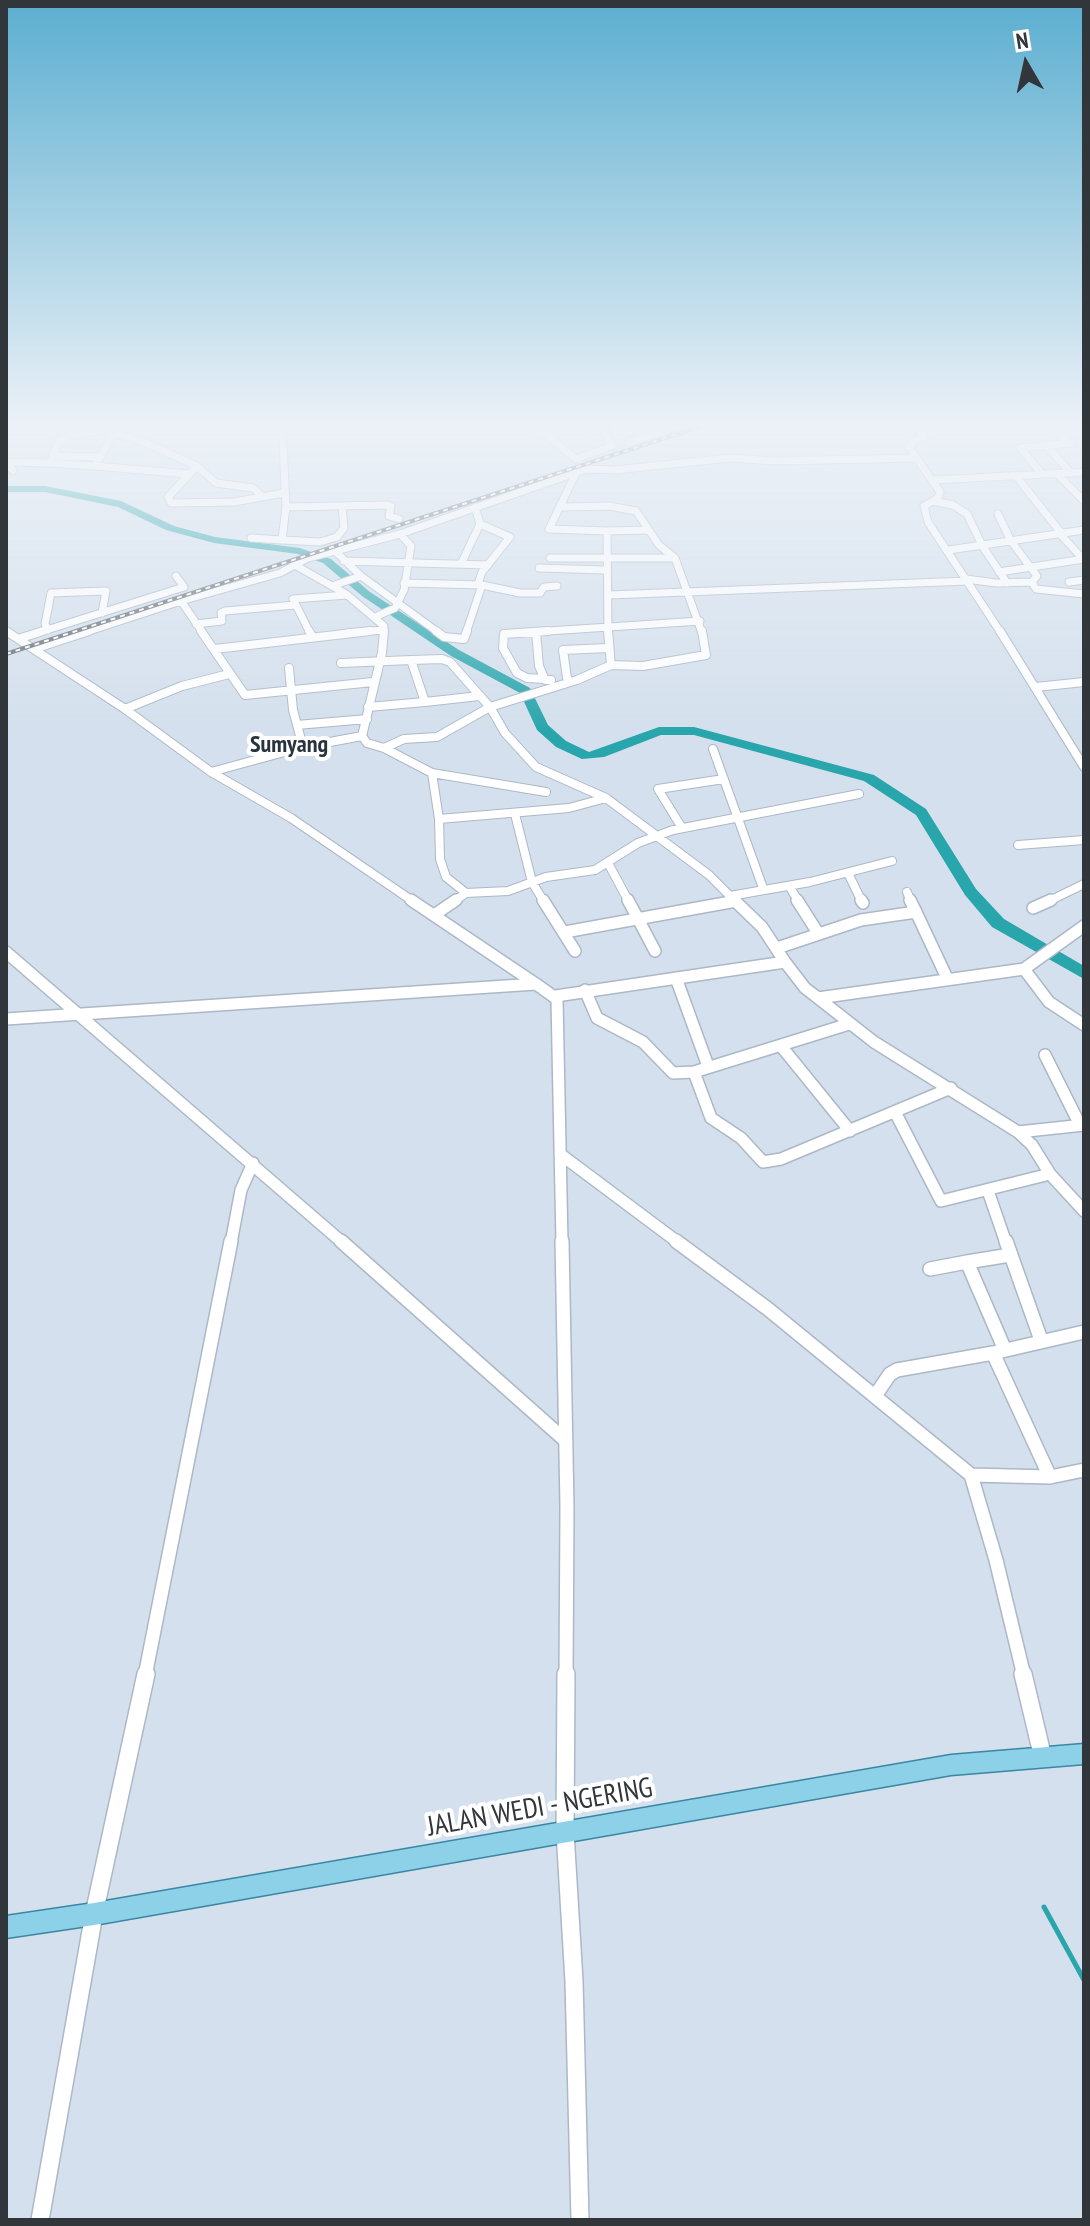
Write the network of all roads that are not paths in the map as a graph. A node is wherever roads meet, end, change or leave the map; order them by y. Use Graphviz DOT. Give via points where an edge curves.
graph roads {
  1 [pos="480,524"];
  2 [pos="284,525"];
  3 [pos="344,525"];
  4 [pos="425,525"];
  5 [pos="482,525"];
  6 [pos="550,525"];
  7 [pos="645,525"];
  8 [pos="933,525"];
  9 [pos="972,525"];
  10 [pos="1003,525"];
  11 [pos="1054,525"];
  12 [pos="648,530"];
  13 [pos="1084,530"];
  14 [pos="607,531"];
  15 [pos="400,534"];
  16 [pos="1061,534"];
  17 [pos="251,538"];
  18 [pos="282,540"];
  19 [pos="1011,541"];
  20 [pos="983,547"];
  21 [pos="949,550"];
  22 [pos="332,551"];
  23 [pos="550,558"];
  24 [pos="606,558"];
  25 [pos="675,558"];
  26 [pos="1083,560"];
  27 [pos="344,561"];
  28 [pos="407,561"];
  29 [pos="462,562"];
  30 [pos="293,564"];
  31 [pos="488,565"];
  32 [pos="539,568"];
  33 [pos="1030,568"];
  34 [pos="606,570"];
  35 [pos="999,572"];
  36 [pos="176,576"];
  37 [pos="360,577"];
  38 [pos="966,580"];
  39 [pos="1084,580"];
  40 [pos="1032,582"];
  41 [pos="1069,582"];
  42 [pos="404,583"];
  43 [pos="1007,583"];
  44 [pos="482,585"];
  45 [pos="334,586"];
  46 [pos="557,586"];
  47 [pos="691,593"];
  48 [pos="1084,594"];
  49 [pos="347,595"];
  50 [pos="609,595"];
  51 [pos="181,601"];
  52 [pos="295,605"];
  53 [pos="398,605"];
  54 [pos="102,613"];
  55 [pos="379,615"];
  56 [pos="700,621"];
  57 [pos="196,624"];
  58 [pos="608,629"];
  59 [pos="48,630"];
  60 [pos="383,630"];
  61 [pos="6,631"];
  62 [pos="536,632"];
  63 [pos="312,636"];
  64 [pos="18,639"];
  65 [pos="608,648"];
  66 [pos="34,649"];
  67 [pos="215,649"];
  68 [pos="411,660"];
  69 [pos="379,661"];
  70 [pos="341,663"];
  71 [pos="611,665"];
  72 [pos="574,666"];
  73 [pos="289,668"];
  74 [pos="229,674"];
  75 [pos="573,680"];
  76 [pos="373,682"];
  77 [pos="1084,682"];
  78 [pos="545,684"];
  79 [pos="1036,687"];
  80 [pos="290,690"];
  81 [pos="479,696"];
  82 [pos="425,702"];
  83 [pos="493,706"];
  84 [pos="368,707"];
  85 [pos="125,709"];
  86 [pos="367,719"];
  87 [pos="297,725"];
  88 [pos="362,736"];
  89 [pos="303,747"];
  90 [pos="384,748"];
  91 [pos="713,749"];
  92 [pos="1084,767"];
  93 [pos="432,773"];
  94 [pos="219,775"];
  95 [pos="724,779"];
  96 [pos="546,792"];
  97 [pos="859,794"];
  98 [pos="606,798"];
  99 [pos="515,814"];
  100 [pos="737,817"];
  101 [pos="439,819"];
  102 [pos="682,828"];
  103 [pos="656,835"];
  104 [pos="1084,840"];
  105 [pos="1018,845"];
  106 [pos="892,861"];
  107 [pos="608,863"];
  108 [pos="848,873"];
  109 [pos="532,882"];
  110 [pos="1084,884"];
  111 [pos="789,886"];
  112 [pos="763,888"];
  113 [pos="907,892"];
  114 [pos="466,893"];
  115 [pos="733,898"];
  116 [pos="863,903"];
  117 [pos="1033,908"];
  118 [pos="916,912"];
  119 [pos="434,915"];
  120 [pos="639,920"];
  121 [pos="1084,926"];
  122 [pos="565,932"];
  123 [pos="818,933"];
  124 [pos="777,948"];
  125 [pos="575,951"];
  126 [pos="655,951"];
  127 [pos="6,952"];
  128 [pos="785,962"];
  129 [pos="1028,966"];
  130 [pos="676,978"];
  131 [pos="947,978"];
  132 [pos="536,984"];
  133 [pos="585,990"];
  134 [pos="556,996"];
  135 [pos="818,998"];
  136 [pos="78,1016"];
  137 [pos="6,1019"];
  138 [pos="849,1024"];
  139 [pos="1084,1025"];
  140 [pos="781,1046"];
  141 [pos="1045,1055"];
  142 [pos="708,1066"];
  143 [pos="694,1072"];
  144 [pos="951,1088"];
  145 [pos="895,1112"];
  146 [pos="1082,1125"];
  147 [pos="850,1131"];
  148 [pos="1018,1132"];
  149 [pos="560,1154"];
  150 [pos="253,1163"];
  151 [pos="1050,1174"];
  152 [pos="988,1191"];
  153 [pos="1084,1211"];
  154 [pos="1010,1255"];
  155 [pos="967,1262"];
  156 [pos="930,1269"];
  157 [pos="1084,1332"];
  158 [pos="1041,1340"];
  159 [pos="999,1352"];
  160 [pos="875,1396"];
  161 [pos="566,1441"];
  162 [pos="1084,1470"];
  163 [pos="971,1475"];
  164 [pos="1050,1477"];
  165 [pos="1084,1754"];
  166 [pos="1043,1758"];
  167 [pos="565,1832"];
  168 [pos="94,1914"];
  169 [pos="6,1927"];
  170 [pos="40,2220"];
  171 [pos="580,2220"];
  1 -- 29 [label="street"];
  2 -- 18 [label="street"];
  3 -- 18 [label="street" via="337,537 320,542"];
  4 -- 15 [label="street"];
  5 -- 31 [label="street" via="510,537"];
  6 -- 14 [label="street" via="549,529"];
  7 -- 12 [label="street"];
  8 -- 21 [label="street"];
  9 -- 20 [label="street"];
  10 -- 19 [label="street"];
  11 -- 16 [label="street"];
  12 -- 14 [label="street"];
  12 -- 25 [label="street"];
  13 -- 16 [label="street"];
  14 -- 24 [label="street"];
  15 -- 22 [label="street"];
  15 -- 28 [label="street" via="411,546"];
  16 -- 19 [label="street"];
  16 -- 26 [label="street"];
  17 -- 18 [label="street"];
  19 -- 20 [label="street"];
  19 -- 33 [label="street"];
  20 -- 21 [label="street"];
  20 -- 35 [label="street"];
  21 -- 38 [label="street"];
  22 -- 27 [label="street"];
  22 -- 30 [label="street"];
  23 -- 24 [label="street"];
  24 -- 25 [label="street"];
  24 -- 34 [label="street"];
  25 -- 47 [label="street"];
  26 -- 33 [label="street"];
  27 -- 28 [label="street"];
  27 -- 37 [label="street"];
  28 -- 29 [label="street"];
  28 -- 42 [label="street"];
  29 -- 31 [label="street"];
  30 -- 45 [label="street"];
  30 -- 51 [label="street" via="280,573"];
  31 -- 44 [label="street" via="478,584"];
  32 -- 34 [label="street"];
  33 -- 35 [label="street"];
  33 -- 40 [label="street" via="1038,579"];
  34 -- 50 [label="street"];
  35 -- 43 [label="street"];
  36 -- 54 [label="street" via="185,586"];
  37 -- 45 [label="street"];
  37 -- 53 [label="street"];
  38 -- 43 [label="street"];
  38 -- 47 [label="street"];
  38 -- 79 [label="street"];
  39 -- 41 [label="street"];
  40 -- 43 [label="street"];
  40 -- 48 [label="street" via="1036,589"];
  42 -- 44 [label="street"];
  42 -- 53 [label="street"];
  44 -- 46 [label="street" via="520,593"];
  44 -- 53 [label="street" via="467,636 458,640 444,637"];
  45 -- 49 [label="street"];
  47 -- 50 [label="street"];
  47 -- 56 [label="street"];
  49 -- 52 [label="street" via="298,597"];
  49 -- 55 [label="street"];
  50 -- 58 [label="street"];
  51 -- 57 [label="street"];
  51 -- 66 [label="street"];
  52 -- 57 [label="street" via="225,611 222,621"];
  52 -- 63 [label="street"];
  53 -- 55 [label="street"];
  54 -- 59 [label="street"];
  54 -- 59 [label="street" via="106,591 51,593"];
  55 -- 60 [label="street"];
  56 -- 58 [label="street"];
  56 -- 71 [label="street" via="704,656 643,666"];
  57 -- 67 [label="street"];
  58 -- 62 [label="street"];
  58 -- 65 [label="street"];
  59 -- 64 [label="street"];
  60 -- 63 [label="street"];
  60 -- 69 [label="street"];
  61 -- 64 [label="street"];
  62 -- 78 [label="street"];
  62 -- 78 [label="street" via="504,634 503,648 517,673"];
  63 -- 67 [label="street"];
  64 -- 66 [label="street"];
  65 -- 71 [label="street"];
  65 -- 75 [label="street" via="563,650"];
  66 -- 85 [label="street"];
  67 -- 74 [label="street"];
  68 -- 69 [label="street"];
  68 -- 81 [label="street" via="450,662"];
  68 -- 82 [label="street"];
  69 -- 70 [label="street"];
  69 -- 76 [label="street"];
  71 -- 75 [label="street"];
  72 -- 75 [label="street"];
  73 -- 80 [label="street"];
  74 -- 80 [label="street" via="245,695"];
  74 -- 85 [label="street"];
  75 -- 78 [label="street"];
  76 -- 80 [label="street"];
  76 -- 84 [label="street"];
  77 -- 79 [label="street"];
  78 -- 83 [label="street"];
  79 -- 92 [label="street"];
  80 -- 87 [label="street"];
  81 -- 82 [label="street"];
  81 -- 83 [label="street"];
  82 -- 84 [label="street"];
  83 -- 90 [label="street" via="437,737 404,739"];
  83 -- 98 [label="street" via="505,733 536,767"];
  84 -- 86 [label="street"];
  85 -- 94 [label="street"];
  86 -- 87 [label="street"];
  86 -- 88 [label="street"];
  87 -- 89 [label="street"];
  88 -- 89 [label="street"];
  88 -- 90 [label="street"];
  89 -- 94 [label="street"];
  90 -- 93 [label="street"];
  91 -- 95 [label="street"];
  93 -- 96 [label="street"];
  93 -- 101 [label="street"];
  94 -- 119 [label="street"];
  95 -- 100 [label="street"];
  95 -- 102 [label="street" via="658,789"];
  97 -- 100 [label="street"];
  98 -- 99 [label="street"];
  98 -- 103 [label="street"];
  99 -- 101 [label="street"];
  99 -- 109 [label="street"];
  100 -- 102 [label="street"];
  100 -- 112 [label="street"];
  101 -- 114 [label="street" via="444,871"];
  102 -- 103 [label="street"];
  103 -- 107 [label="street"];
  103 -- 115 [label="street"];
  104 -- 105 [label="street"];
  106 -- 108 [label="street"];
  107 -- 109 [label="street"];
  107 -- 120 [label="street"];
  108 -- 111 [label="street"];
  108 -- 116 [label="street"];
  109 -- 114 [label="street" via="508,891"];
  109 -- 122 [label="street"];
  110 -- 117 [label="street"];
  111 -- 112 [label="street"];
  111 -- 123 [label="street"];
  112 -- 115 [label="street"];
  113 -- 118 [label="street"];
  114 -- 119 [label="street"];
  115 -- 120 [label="street"];
  115 -- 124 [label="street"];
  118 -- 123 [label="street" via="878,916"];
  118 -- 131 [label="street"];
  119 -- 132 [label="street"];
  120 -- 122 [label="street"];
  120 -- 126 [label="street"];
  121 -- 129 [label="street"];
  122 -- 125 [label="street"];
  123 -- 124 [label="street"];
  124 -- 128 [label="street"];
  127 -- 136 [label="street"];
  128 -- 130 [label="street"];
  128 -- 135 [label="street"];
  129 -- 131 [label="street"];
  129 -- 139 [label="street" via="1049,1002"];
  130 -- 133 [label="street"];
  130 -- 142 [label="street"];
  131 -- 135 [label="street"];
  132 -- 134 [label="street"];
  132 -- 136 [label="street"];
  133 -- 134 [label="street"];
  133 -- 143 [label="street" via="601,1021 643,1042 670,1072"];
  134 -- 149 [label="street"];
  135 -- 138 [label="street"];
  136 -- 137 [label="street"];
  136 -- 150 [label="street"];
  138 -- 140 [label="street"];
  138 -- 144 [label="street"];
  140 -- 142 [label="street"];
  140 -- 147 [label="street"];
  141 -- 146 [label="street"];
  142 -- 143 [label="street"];
  143 -- 147 [label="street" via="711,1118 741,1138 761,1161 781,1159"];
  144 -- 145 [label="street"];
  144 -- 148 [label="street"];
  145 -- 147 [label="street"];
  145 -- 152 [label="street" via="939,1200"];
  146 -- 148 [label="street"];
  148 -- 151 [label="street"];
  149 -- 160 [label="street"];
  149 -- 161 [label="street"];
  150 -- 161 [label="street"];
  150 -- 168 [label="street" via="241,1190 175,1538"];
  151 -- 152 [label="street"];
  151 -- 153 [label="street"];
  152 -- 154 [label="street"];
  154 -- 155 [label="street"];
  154 -- 158 [label="street"];
  155 -- 156 [label="street"];
  155 -- 159 [label="street"];
  157 -- 158 [label="street"];
  158 -- 159 [label="street"];
  159 -- 160 [label="street" via="893,1372"];
  159 -- 164 [label="street"];
  160 -- 163 [label="street"];
  161 -- 167 [label="street"];
  162 -- 164 [label="street"];
  163 -- 164 [label="street"];
  163 -- 166 [label="street"];
  165 -- 166 [label="main road, JALAN WEDI - NGERING"];
  166 -- 167 [label="main road, JALAN WEDI - NGERING" via="951,1765"];
  167 -- 168 [label="main road, JALAN WEDI - NGERING"];
  167 -- 171 [label="street"];
  168 -- 169 [label="main road, JALAN WEDI - NGERING"];
  168 -- 170 [label="street"];
}
